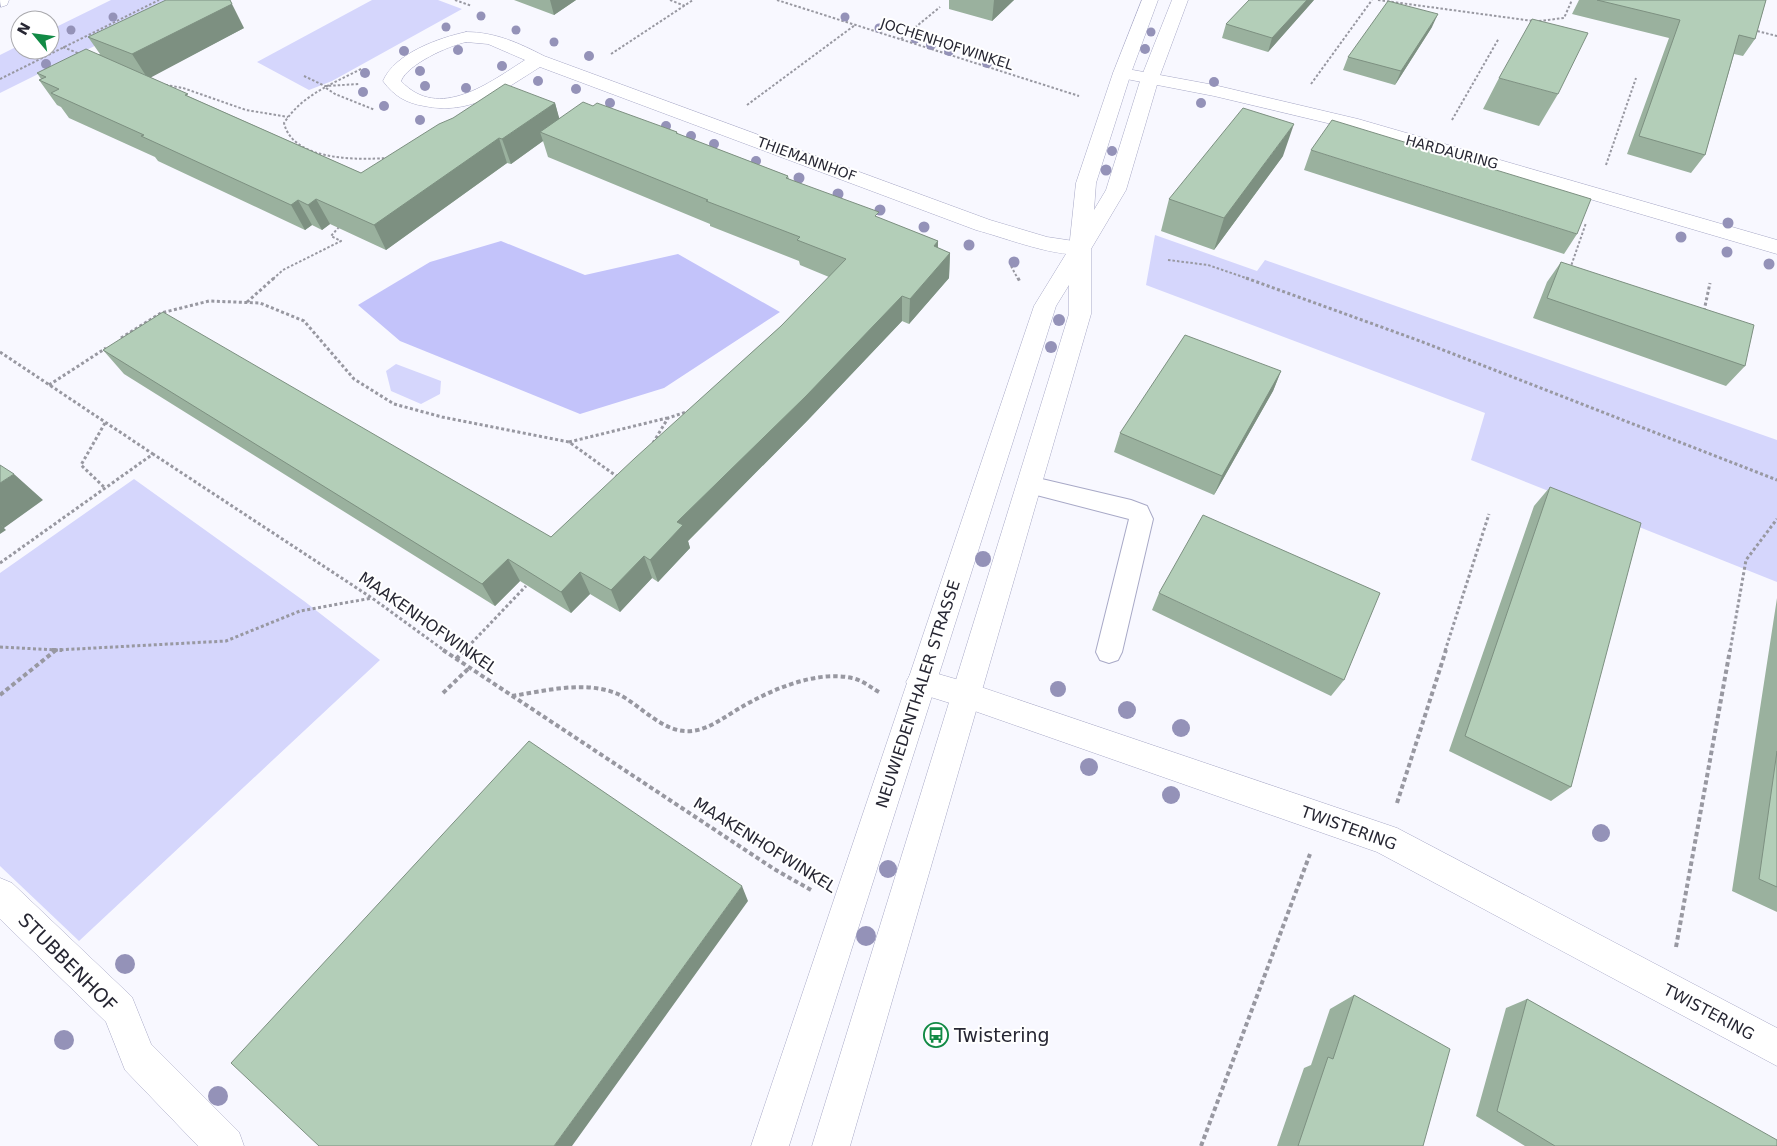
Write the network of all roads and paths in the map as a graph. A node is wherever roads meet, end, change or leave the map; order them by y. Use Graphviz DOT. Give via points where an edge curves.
graph roads {
  1 [pos="159,0"];
  2 [pos="670,0"];
  3 [pos="693,0"];
  4 [pos="777,0"];
  5 [pos="1150,0"];
  6 [pos="1180,0"];
  7 [pos="1372,0"];
  8 [pos="1378,0"];
  9 [pos="1572,0"];
  10 [pos="685,6"];
  11 [pos="940,7"];
  12 [pos="855,25"];
  13 [pos="1750,29"];
  14 [pos="1777,36"];
  15 [pos="1499,38"];
  16 [pos="901,40"];
  17 [pos="64,47"];
  18 [pos="85,56"];
  19 [pos="538,60"];
  20 [pos="1122,73"];
  21 [pos="579,74"];
  22 [pos="304,76"];
  23 [pos="1150,78"];
  24 [pos="0,79"];
  25 [pos="392,81"];
  26 [pos="158,84"];
  27 [pos="326,88"];
  28 [pos="1112,103"];
  29 [pos="1292,109"];
  30 [pos="378,112"];
  31 [pos="288,117"];
  32 [pos="719,126"];
  33 [pos="1436,147"];
  34 [pos="339,227"];
  35 [pos="1777,247"];
  36 [pos="1080,248"];
  37 [pos="1168,260"];
  38 [pos="1002,263"];
  39 [pos="247,303"];
  40 [pos="1045,306"];
  41 [pos="121,339"];
  42 [pos="113,344"];
  43 [pos="0,352"];
  44 [pos="49,384"];
  45 [pos="693,410"];
  46 [pos="668,418"];
  47 [pos="105,423"];
  48 [pos="569,442"];
  49 [pos="648,451"];
  50 [pos="153,454"];
  51 [pos="620,479"];
  52 [pos="1777,480"];
  53 [pos="1028,485"];
  54 [pos="105,488"];
  55 [pos="1489,514"];
  56 [pos="1777,519"];
  57 [pos="0,562"];
  58 [pos="526,586"];
  59 [pos="372,598"];
  60 [pos="0,647"];
  61 [pos="57,650"];
  62 [pos="1109,652"];
  63 [pos="456,660"];
  64 [pos="469,668"];
  65 [pos="443,693"];
  66 [pos="0,695"];
  67 [pos="966,695"];
  68 [pos="512,696"];
  69 [pos="917,696"];
  70 [pos="1324,818"];
  71 [pos="1385,839"];
  72 [pos="0,895"];
  73 [pos="848,910"];
  74 [pos="1668,989"];
  75 [pos="1777,1048"];
  76 [pos="225,1146"];
  77 [pos="770,1146"];
  78 [pos="831,1146"];
  79 [pos="1200,1146"];
  1 -- 17 [label="path"];
  2 -- 10 [label="path"];
  3 -- 10 [label="path"];
  4 -- 12 [label="path, JOCHENHOFWINKEL"];
  5 -- 20 [label="street, NEUWIEDENTHALER STRASSE"];
  6 -- 23 [label="street, NEUWIEDENTHALER STRASSE"];
  7 -- 29 [label="path"];
  8 -- 9 [label="path" via="1542,22 1564,18"];
  10 -- 21 [label="path"];
  11 -- 16 [label="path"];
  12 -- 16 [label="path, JOCHENHOFWINKEL"];
  12 -- 32 [label="path"];
  13 -- 14 [label="path"];
  15 -- 33 [label="path"];
  16 -- 28 [label="path, JOCHENHOFWINKEL" via="1086,98"];
  17 -- 18 [label="path"];
  17 -- 24 [label="path"];
  19 -- 21 [label="street, THIEMANNHOF"];
  19 -- 25 [label="street" via="486,91 450,104 404,94"];
  19 -- 25 [label="street, THIEMANNHOF" via="492,39 464,36 446,41 405,65 394,74"];
  20 -- 23 [label="street, HARDAURING"];
  20 -- 28 [label="street, NEUWIEDENTHALER STRASSE"];
  21 -- 32 [label="street, THIEMANNHOF"];
  22 -- 27 [label="path"];
  23 -- 29 [label="street, HARDAURING"];
  23 -- 36 [label="street, NEUWIEDENTHALER STRASSE" via="1116,190"];
  25 -- 27 [label="path"];
  26 -- 31 [label="path" via="184,87 248,111"];
  27 -- 30 [label="path"];
  28 -- 36 [label="street, NEUWIEDENTHALER STRASSE" via="1086,183"];
  29 -- 33 [label="street, HARDAURING"];
  32 -- 36 [label="street, THIEMANNHOF" via="983,225 1046,243"];
  33 -- 35 [label="street, HARDAURING"];
  34 -- 39 [label="path" via="331,236 341,241 283,270"];
  36 -- 40 [label="street, NEUWIEDENTHALER STRASSE"];
  36 -- 53 [label="street, NEUWIEDENTHALER STRASSE" via="1080,314"];
  37 -- 52 [label="path" via="1208,265 1420,341"];
  38 -- 40 [label="path" via="1011,266 1027,296"];
  39 -- 41 [label="path" via="209,301 161,313"];
  39 -- 48 [label="path" via="260,303 304,321 354,379 394,404 442,417"];
  40 -- 69 [label="street, NEUWIEDENTHALER STRASSE"];
  42 -- 44 [label="path"];
  43 -- 44 [label="path, MAAKENHOFWINKEL"];
  44 -- 47 [label="path, MAAKENHOFWINKEL"];
  45 -- 46 [label="path"];
  46 -- 48 [label="path"];
  46 -- 49 [label="path"];
  47 -- 50 [label="path, MAAKENHOFWINKEL"];
  47 -- 54 [label="path" via="81,465"];
  48 -- 51 [label="path"];
  50 -- 54 [label="path"];
  50 -- 59 [label="path, MAAKENHOFWINKEL"];
  53 -- 62 [label="lane" via="1139,513 1141,519"];
  53 -- 67 [label="street, NEUWIEDENTHALER STRASSE"];
  54 -- 57 [label="path"];
  55 -- 71 [label="path"];
  56 -- 74 [label="path" via="1746,560"];
  58 -- 63 [label="path"];
  59 -- 61 [label="path" via="300,611 226,641"];
  59 -- 63 [label="path, MAAKENHOFWINKEL"];
  60 -- 61 [label="path"];
  61 -- 66 [label="path"];
  63 -- 64 [label="path, MAAKENHOFWINKEL"];
  64 -- 65 [label="path"];
  64 -- 68 [label="path, MAAKENHOFWINKEL"];
  67 -- 69 [label="street, TWISTERING"];
  67 -- 70 [label="street, TWISTERING"];
  67 -- 78 [label="street, NEUWIEDENTHALER STRASSE"];
  68 -- 69 [label="path" via="555,689 602,690 617,695 675,730 687,732 716,723 756,698 831,675"];
  68 -- 73 [label="path, MAAKENHOFWINKEL" via="774,869"];
  69 -- 73 [label="street, NEUWIEDENTHALER STRASSE"];
  70 -- 71 [label="street, TWISTERING"];
  70 -- 79 [label="path"];
  71 -- 74 [label="street, TWISTERING"];
  72 -- 76 [label="street, STUBBENHOF" via="119,1010 138,1057"];
  73 -- 77 [label="street, NEUWIEDENTHALER STRASSE"];
  74 -- 75 [label="street, TWISTERING"];
}
